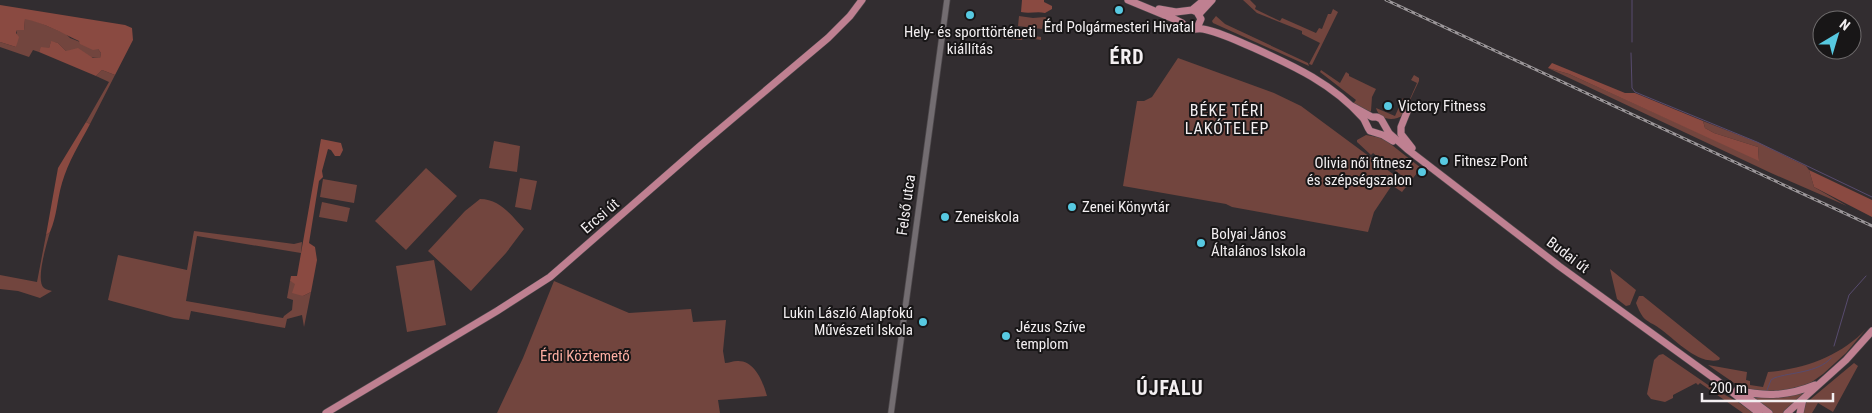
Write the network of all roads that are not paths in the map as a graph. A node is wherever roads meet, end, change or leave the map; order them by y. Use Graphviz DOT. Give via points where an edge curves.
graph roads {
  1 [pos="862,0"];
  2 [pos="947,0"];
  3 [pos="1128,0"];
  4 [pos="1204,0"];
  5 [pos="1212,0"];
  6 [pos="1144,6"];
  7 [pos="1189,11"];
  8 [pos="1200,17"];
  9 [pos="1182,23"];
  10 [pos="1197,28"];
  11 [pos="1230,38"];
  12 [pos="1350,105"];
  13 [pos="1407,112"];
  14 [pos="1372,117"];
  15 [pos="1367,125"];
  16 [pos="1384,126"];
  17 [pos="1378,133"];
  18 [pos="1407,149"];
  19 [pos="1428,164"];
  20 [pos="1872,331"];
  21 [pos="1715,379"];
  22 [pos="1822,382"];
  23 [pos="1737,390"];
  24 [pos="1803,399"];
  25 [pos="326,413"];
  26 [pos="891,413"];
  27 [pos="1759,413"];
  28 [pos="1769,413"];
  29 [pos="1787,413"];
  30 [pos="1794,413"];
  31 [pos="1800,413"];
  1 -- 25 [label="main road, Ercsi út" via="828,38 550,277"];
  2 -- 26 [label="street, Felső utca"];
  3 -- 6 [label="main road"];
  4 -- 7 [label="main road"];
  5 -- 8 [label="main road"];
  6 -- 7 [label="main road"];
  6 -- 9 [label="main road"];
  7 -- 8 [label="main road"];
  7 -- 9 [label="main road" via="1182,17"];
  8 -- 10 [label="main road"];
  8 -- 11 [label="main road, Budai út"];
  9 -- 10 [label="main road" via="1188,29"];
  10 -- 11 [label="main road, Budai út"];
  11 -- 12 [label="main road, Budai út" via="1311,75"];
  12 -- 14 [label="main road, Budai út"];
  12 -- 15 [label="main road, Budai út"];
  13 -- 19 [label="main road" via="1401,134"];
  14 -- 15 [label="main road"];
  14 -- 16 [label="main road, Budai út" via="1381,119"];
  15 -- 17 [label="main road, Budai út" via="1370,131"];
  16 -- 17 [label="main road"];
  16 -- 18 [label="main road, Budai út"];
  17 -- 18 [label="main road, Budai út"];
  18 -- 19 [label="main road, Budai út"];
  19 -- 21 [label="main road, Budai út" via="1559,266"];
  20 -- 22 [label="main road"];
  21 -- 23 [label="main road, Budai út"];
  21 -- 27 [label="main road, Budai út"];
  22 -- 23 [label="main road" via="1776,396"];
  22 -- 24 [label="main road"];
  23 -- 28 [label="main road, Budai út"];
  24 -- 29 [label="main road"];
  24 -- 30 [label="main road"];
  24 -- 31 [label="main road"];
}
